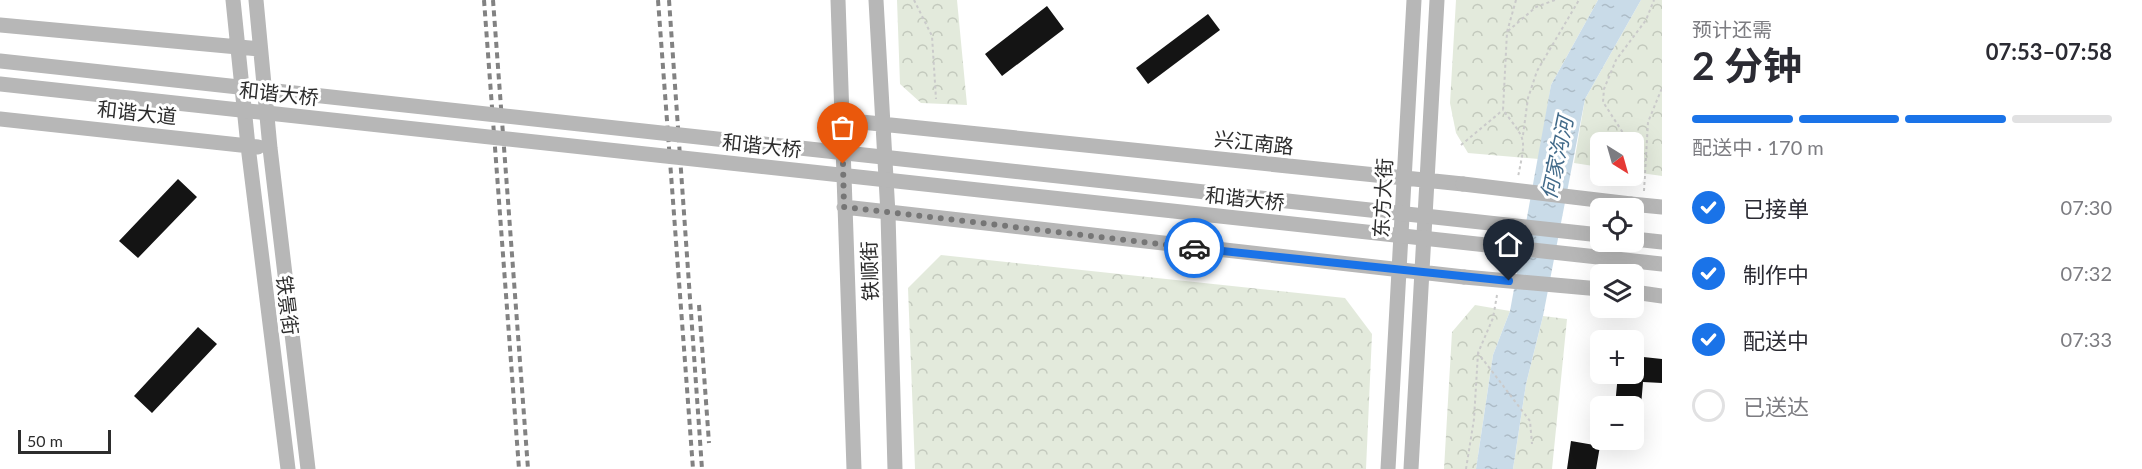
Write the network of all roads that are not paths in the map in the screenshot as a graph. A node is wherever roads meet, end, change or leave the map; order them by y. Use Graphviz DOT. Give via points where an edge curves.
graph roads {
  1 [pos="233,0"];
  2 [pos="256,0"];
  3 [pos="838,0"];
  4 [pos="876,0"];
  5 [pos="1414,0"];
  6 [pos="1437,0"];
  7 [pos="0,25"];
  8 [pos="237,48"];
  9 [pos="260,49"];
  10 [pos="0,61"];
  11 [pos="0,84"];
  12 [pos="0,119"];
  13 [pos="842,120"];
  14 [pos="882,125"];
  15 [pos="248,146"];
  16 [pos="270,148"];
  17 [pos="1403,179"];
  18 [pos="1429,181"];
  19 [pos="844,207"];
  20 [pos="1662,207"];
  21 [pos="888,214"];
  22 [pos="1590,234"];
  23 [pos="1644,240"];
  24 [pos="1662,242"];
  25 [pos="1662,264"];
  26 [pos="1400,271"];
  27 [pos="1424,274"];
  28 [pos="1590,288"];
  29 [pos="1644,293"];
  30 [pos="1662,296"];
  31 [pos="288,469"];
  32 [pos="308,469"];
  33 [pos="854,469"];
  34 [pos="895,469"];
  35 [pos="1388,469"];
  36 [pos="1411,469"];
  1 -- 8 [label="main road, 铁景街"];
  2 -- 9 [label="main road, 铁景街"];
  3 -- 13 [label="main road, 铁顺街"];
  4 -- 14 [label="main road, 铁顺街"];
  5 -- 17 [label="main road, 东方大街"];
  6 -- 18 [label="main road"];
  7 -- 8 [label="main road"];
  8 -- 9 [label="main road"];
  8 -- 15 [label="main road, 铁景街"];
  9 -- 16 [label="main road, 铁景街"];
  10 -- 22 [label="main road, 和谐大桥, bridge"];
  11 -- 25 [label="main road, 和谐大桥, bridge"];
  12 -- 15 [label="main road, 和谐大道"];
  13 -- 14 [label="main road, 兴江南路"];
  13 -- 19 [label="main road, 铁顺街"];
  14 -- 17 [label="main road, 兴江南路"];
  14 -- 21 [label="main road, 铁顺街"];
  15 -- 16 [label="main road, 和谐大道"];
  15 -- 31 [label="main road, 铁景街"];
  16 -- 32 [label="main road, 铁景街"];
  17 -- 18 [label="main road, 兴江南路"];
  17 -- 26 [label="main road, 东方大街"];
  18 -- 20 [label="main road, 兴江南路, bridge"];
  18 -- 27 [label="main road"];
  19 -- 21 [label="main road"];
  19 -- 33 [label="main road, 铁顺街"];
  21 -- 26 [label="main road"];
  21 -- 34 [label="main road, 铁顺街"];
  23 -- 24 [label="main road"];
  26 -- 27 [label="main road"];
  26 -- 35 [label="main road, 东方大街"];
  27 -- 28 [label="main road, bridge"];
  27 -- 36 [label="main road"];
  29 -- 30 [label="main road"];
}
